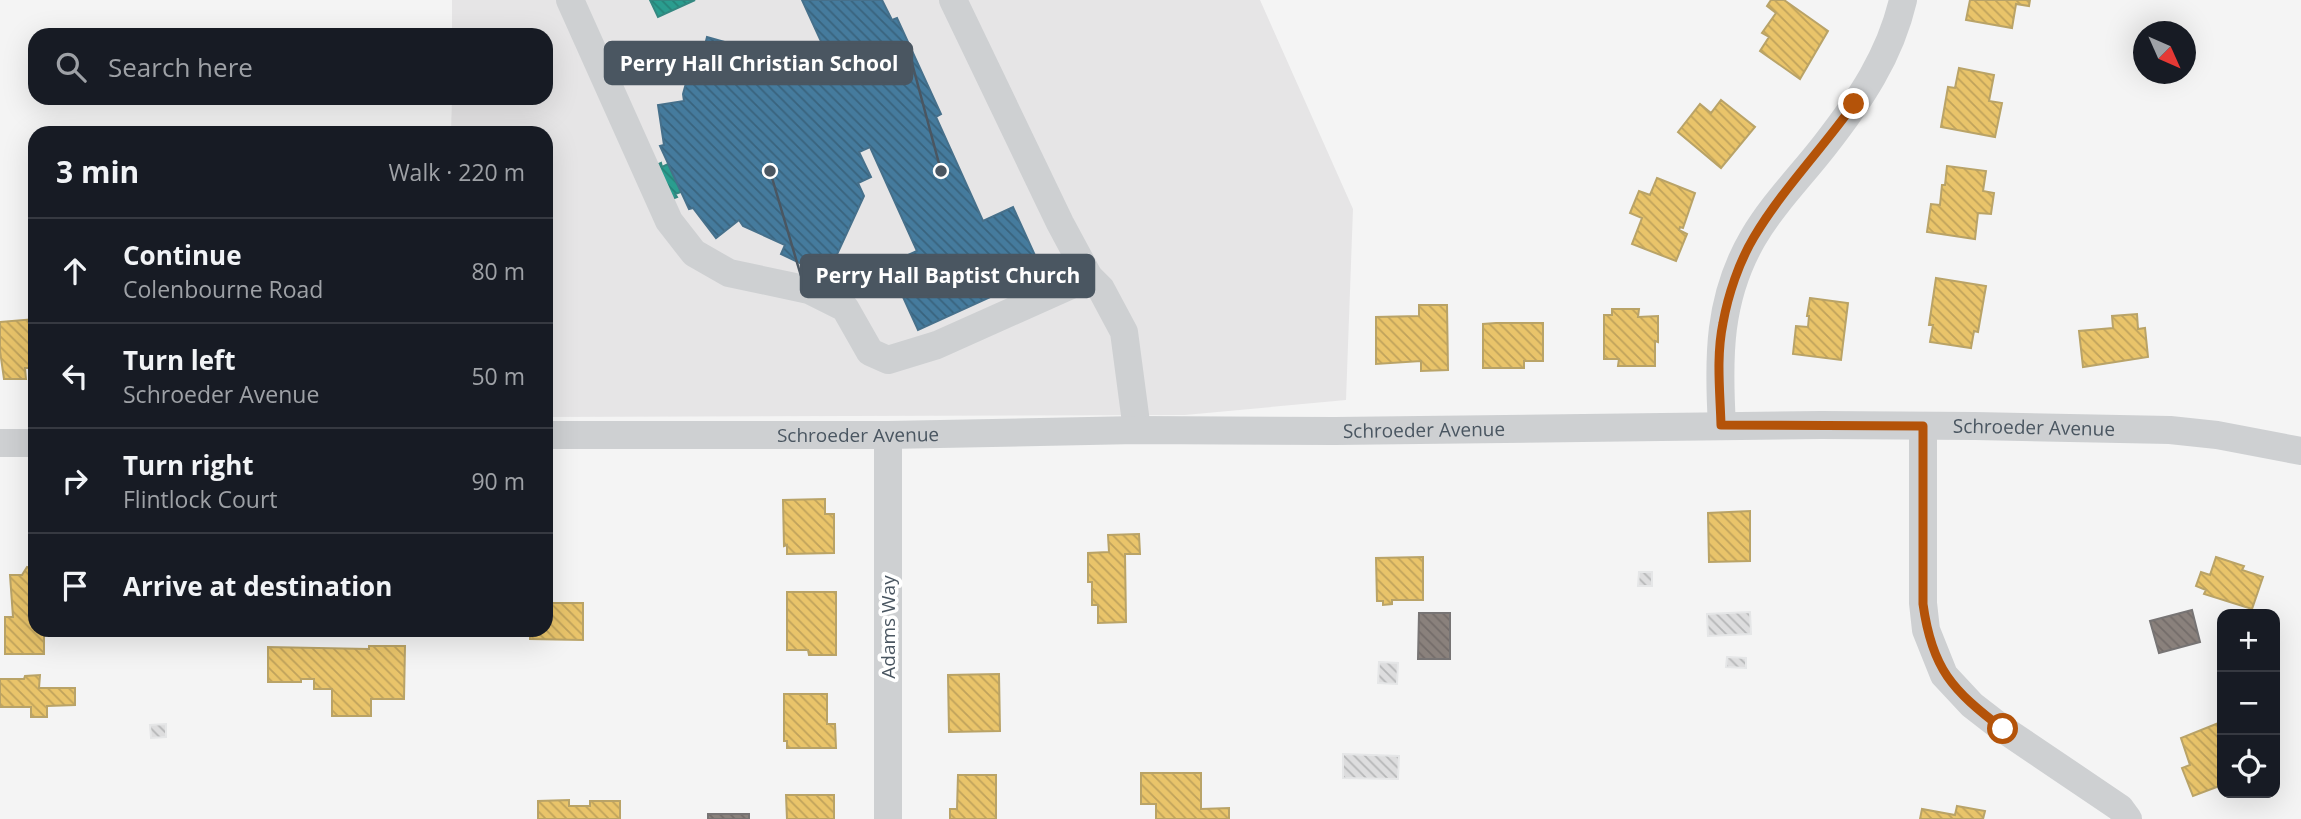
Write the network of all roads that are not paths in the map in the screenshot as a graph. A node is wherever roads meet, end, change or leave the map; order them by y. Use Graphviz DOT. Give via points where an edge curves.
graph roads {
  1 [pos="570,0"];
  2 [pos="953,0"];
  3 [pos="1903,0"];
  4 [pos="1089,277"];
  5 [pos="1721,425"];
  6 [pos="1923,426"];
  7 [pos="1137,430"];
  8 [pos="553,435"];
  9 [pos="888,435"];
  10 [pos="0,443"];
  11 [pos="28,443"];
  12 [pos="2301,451"];
  13 [pos="888,819"];
  14 [pos="2128,819"];
  1 -- 4 [label="street" via="668,221 694,253 729,273 809,290 845,308 870,352 888,360 937,345"];
  2 -- 4 [label="street"];
  3 -- 5 [label="street" via="1879,69 1825,145 1782,195 1752,239 1734,281 1718,363"];
  4 -- 7 [label="street" via="1101,289 1124,332"];
  5 -- 6 [label="street, Schroeder Avenue"];
  5 -- 7 [label="street, Schroeder Avenue"];
  6 -- 12 [label="street, Schroeder Avenue" via="2170,430"];
  6 -- 14 [label="street" via="1923,604 1926,630 1944,675 1972,705 2120,808"];
  7 -- 9 [label="street, Schroeder Avenue"];
  8 -- 9 [label="street, Schroeder Avenue"];
  9 -- 13 [label="street, Adams Way"];
  10 -- 11 [label="street"];
}
